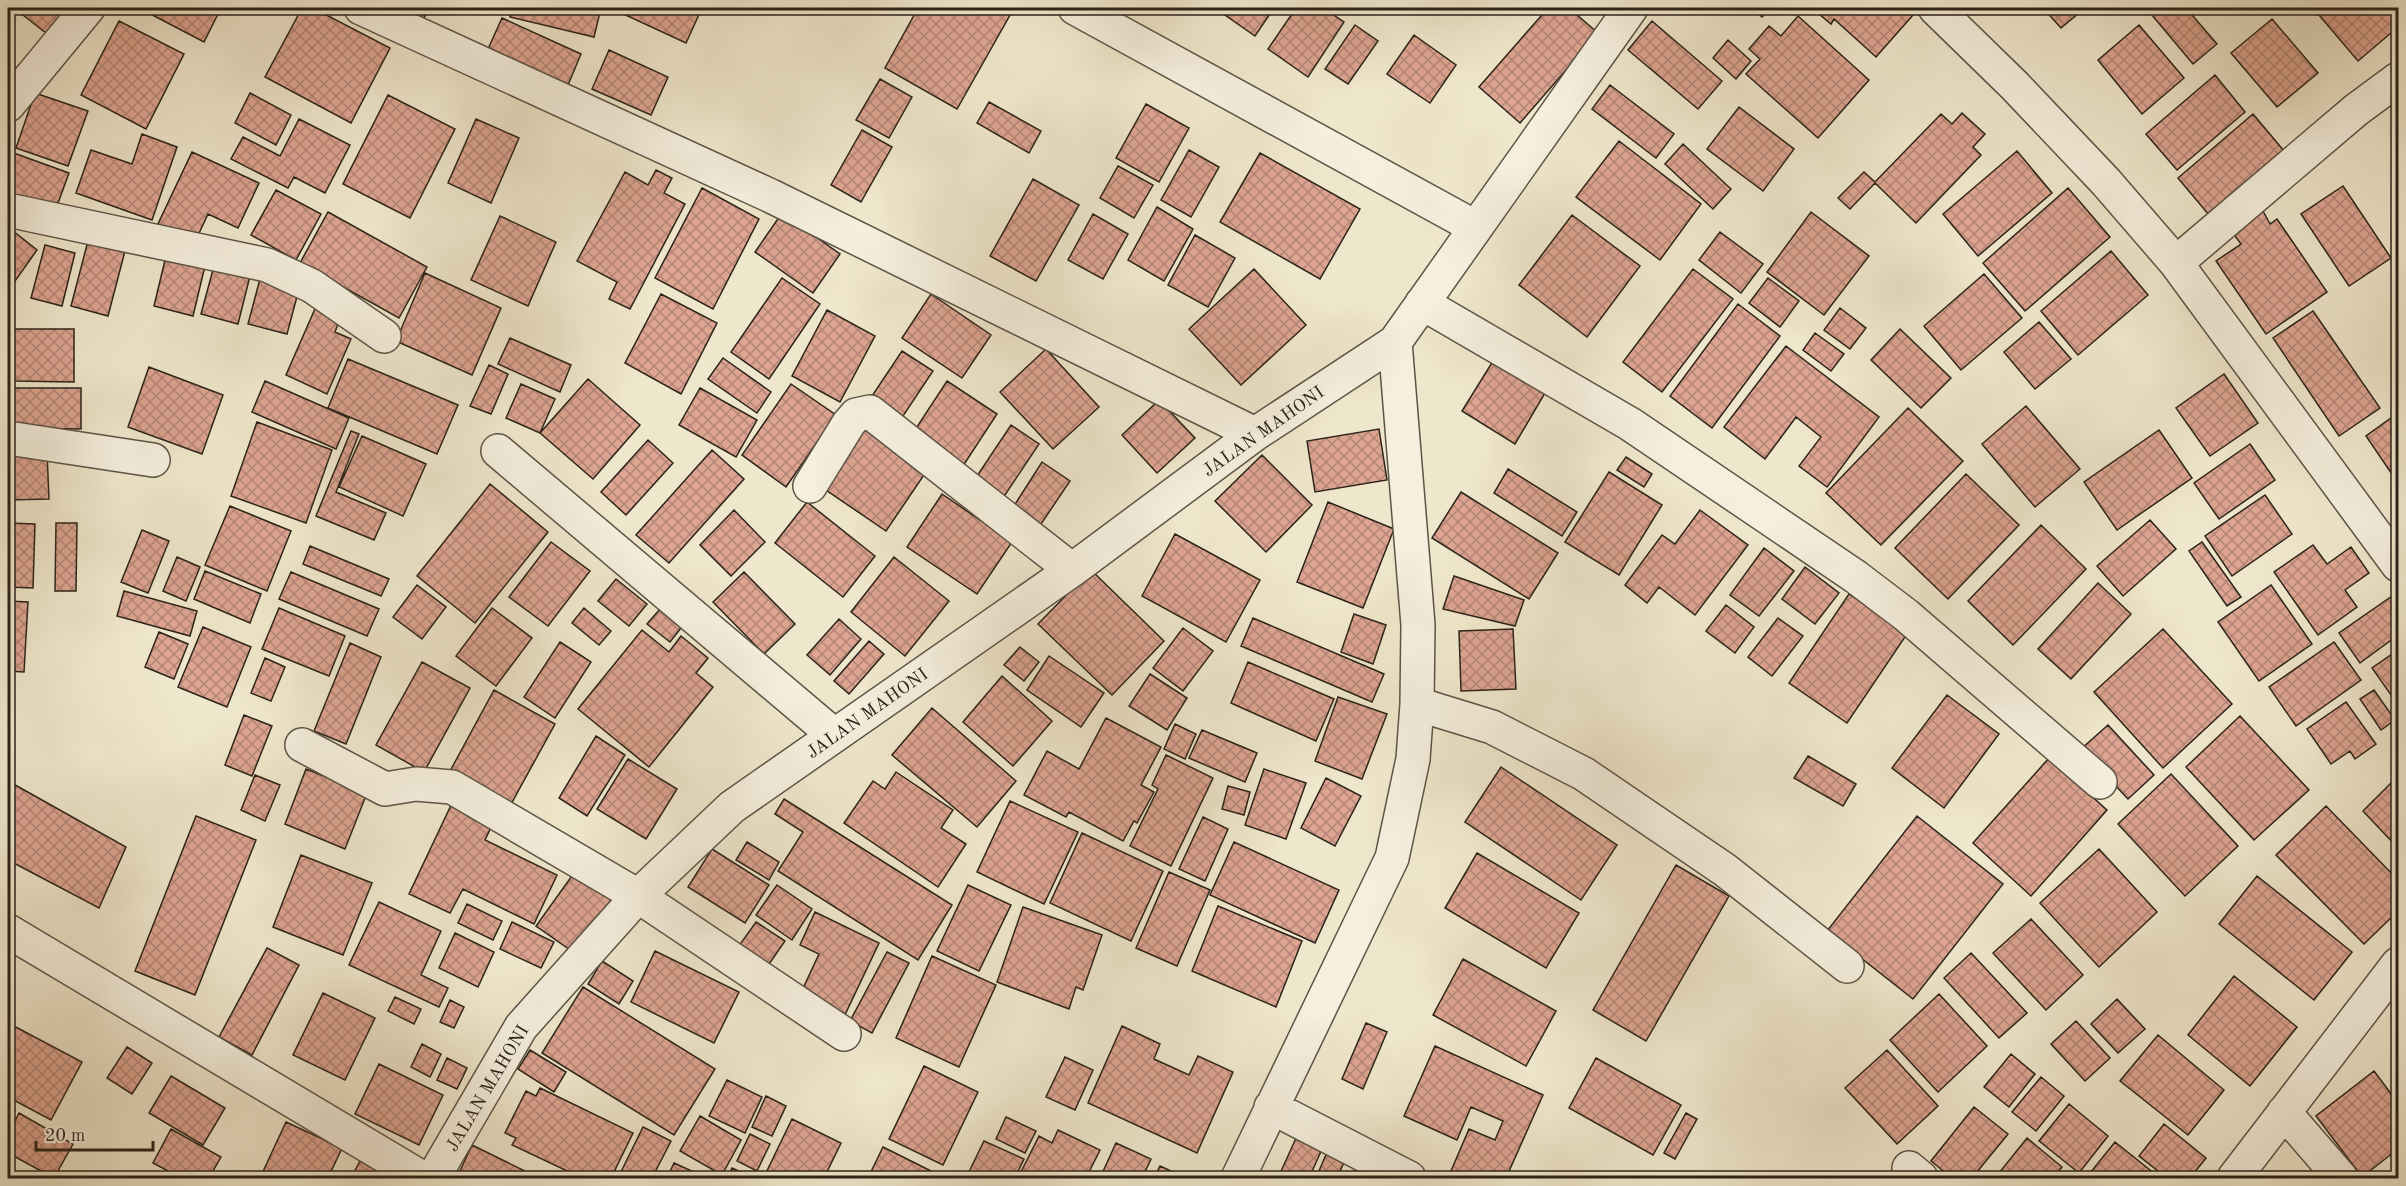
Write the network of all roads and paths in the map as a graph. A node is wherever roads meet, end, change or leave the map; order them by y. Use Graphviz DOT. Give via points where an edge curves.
graph roads {
  1 [pos="88,8"];
  2 [pos="361,8"];
  3 [pos="1075,8"];
  4 [pos="1630,8"];
  5 [pos="1935,8"];
  6 [pos="2398,79"];
  7 [pos="8,105"];
  8 [pos="8,210"];
  9 [pos="1475,227"];
  10 [pos="2176,263"];
  11 [pos="1422,303"];
  12 [pos="384,336"];
  13 [pos="1395,342"];
  14 [pos="1255,434"];
  15 [pos="8,438"];
  16 [pos="498,451"];
  17 [pos="153,460"];
  18 [pos="810,486"];
  19 [pos="2398,565"];
  20 [pos="1072,570"];
  21 [pos="1417,704"];
  22 [pos="834,735"];
  23 [pos="302,745"];
  24 [pos="2100,782"];
  25 [pos="638,896"];
  26 [pos="8,931"];
  27 [pos="2398,964"];
  28 [pos="1847,966"];
  29 [pos="844,1034"];
  30 [pos="1271,1107"];
  31 [pos="2284,1112"];
  32 [pos="422,1179"];
  33 [pos="433,1179"];
  34 [pos="1238,1179"];
  35 [pos="1409,1179"];
  36 [pos="2234,1179"];
  37 [pos="2341,1179"];
  1 -- 7 [label="street"];
  2 -- 14 [label="street" via="771,196"];
  3 -- 9 [label="street"];
  4 -- 9 [label="street"];
  5 -- 10 [label="street" via="2106,182"];
  6 -- 10 [label="street"];
  8 -- 12 [label="street" via="267,265 312,286"];
  9 -- 11 [label="street"];
  10 -- 19 [label="street"];
  11 -- 13 [label="street"];
  11 -- 24 [label="street" via="1630,423 1856,577 1906,615"];
  13 -- 14 [label="street, JALAN MAHONI"];
  13 -- 21 [label="street" via="1418,625"];
  14 -- 20 [label="street, JALAN MAHONI"];
  15 -- 17 [label="street"];
  16 -- 22 [label="street"];
  18 -- 20 [label="street" via="849,423 856,415 870,412"];
  20 -- 22 [label="street, JALAN MAHONI"];
  21 -- 28 [label="street" via="1492,727 1584,774 1725,870"];
  21 -- 30 [label="street" via="1413,759 1392,858"];
  22 -- 25 [label="street, JALAN MAHONI" via="732,807"];
  23 -- 25 [label="street" via="385,789 416,784 452,787"];
  25 -- 29 [label="street"];
  25 -- 33 [label="street, JALAN MAHONI" via="521,1027"];
  26 -- 32 [label="street"];
  27 -- 31 [label="street"];
  30 -- 34 [label="street"];
  30 -- 35 [label="street"];
  31 -- 36 [label="street"];
  31 -- 37 [label="street"];
}
